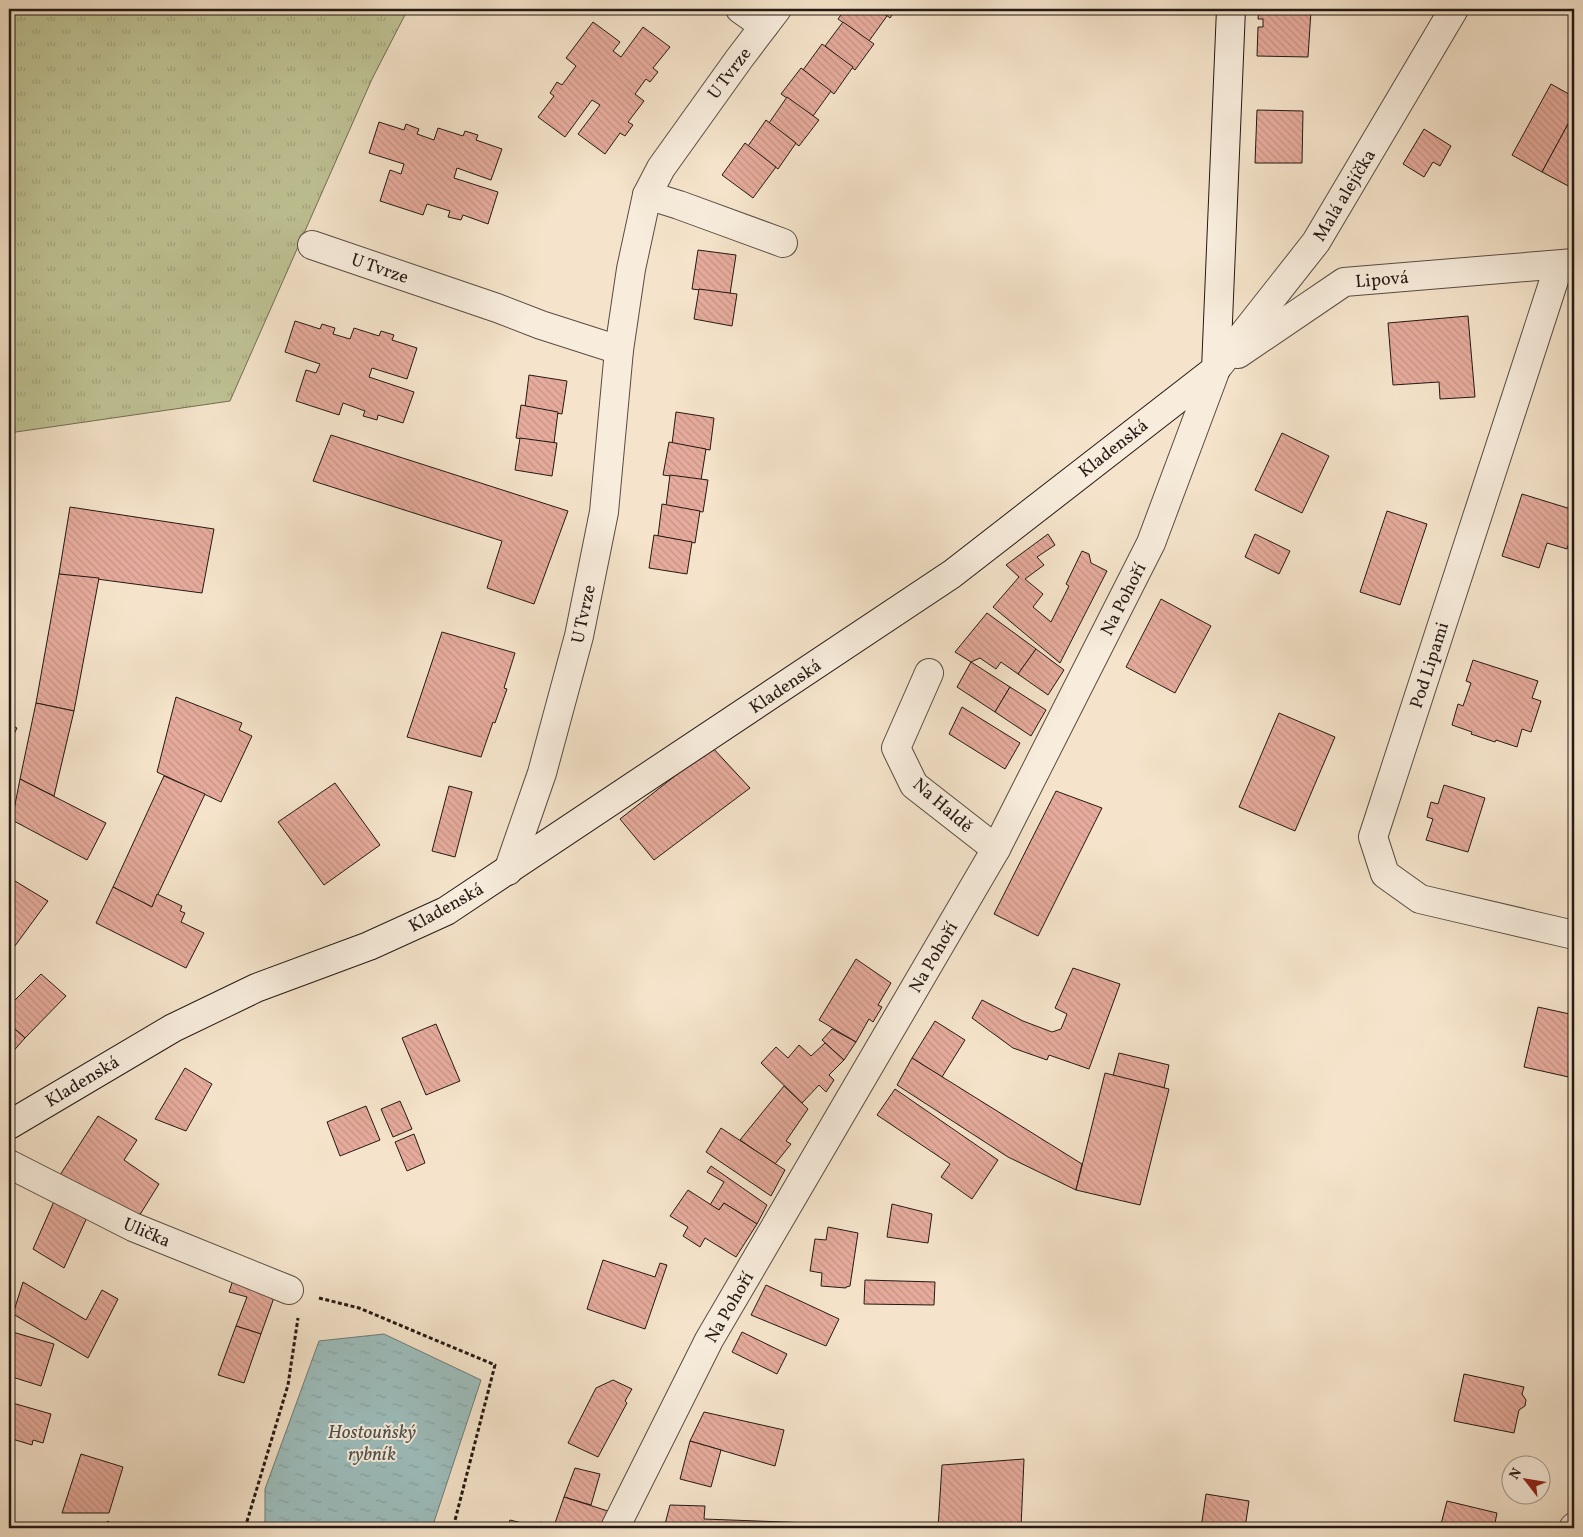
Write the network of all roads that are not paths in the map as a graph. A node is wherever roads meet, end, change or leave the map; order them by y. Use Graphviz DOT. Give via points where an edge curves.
graph roads {
  1 [pos="740,9"];
  2 [pos="1231,9"];
  3 [pos="1454,9"];
  4 [pos="771,18"];
  5 [pos="647,196"];
  6 [pos="783,243"];
  7 [pos="312,245"];
  8 [pos="1566,264"];
  9 [pos="619,350"];
  10 [pos="1216,369"];
  11 [pos="929,673"];
  12 [pos="996,849"];
  13 [pos="508,871"];
  14 [pos="1574,935"];
  15 [pos="9,1125"];
  16 [pos="9,1164"];
  17 [pos="296,1292"];
  18 [pos="615,1528"];
  1 -- 4 [label="street, U Tvrze"];
  2 -- 10 [label="street"];
  3 -- 10 [label="street, Malá alejíčka" via="1316,242"];
  4 -- 5 [label="street, U Tvrze" via="661,168"];
  5 -- 6 [label="street"];
  5 -- 9 [label="street, U Tvrze" via="631,269"];
  7 -- 9 [label="street, U Tvrze"];
  8 -- 10 [label="street, Lipová" via="1344,282"];
  8 -- 14 [label="street, Pod Lipami" via="1373,837 1385,874 1420,899"];
  9 -- 13 [label="street, U Tvrze" via="604,512 579,636 542,773"];
  10 -- 12 [label="street, Na Pohoří" via="1151,543"];
  10 -- 13 [label="street, Kladenská" via="952,574"];
  11 -- 12 [label="street, Na Haldě" via="896,748 914,785"];
  12 -- 18 [label="street, Na Pohoří" via="709,1340"];
  13 -- 15 [label="street, Kladenská" via="446,911 369,946 256,988 173,1028"];
  16 -- 17 [label="street, Ulička" via="133,1227"];
}
